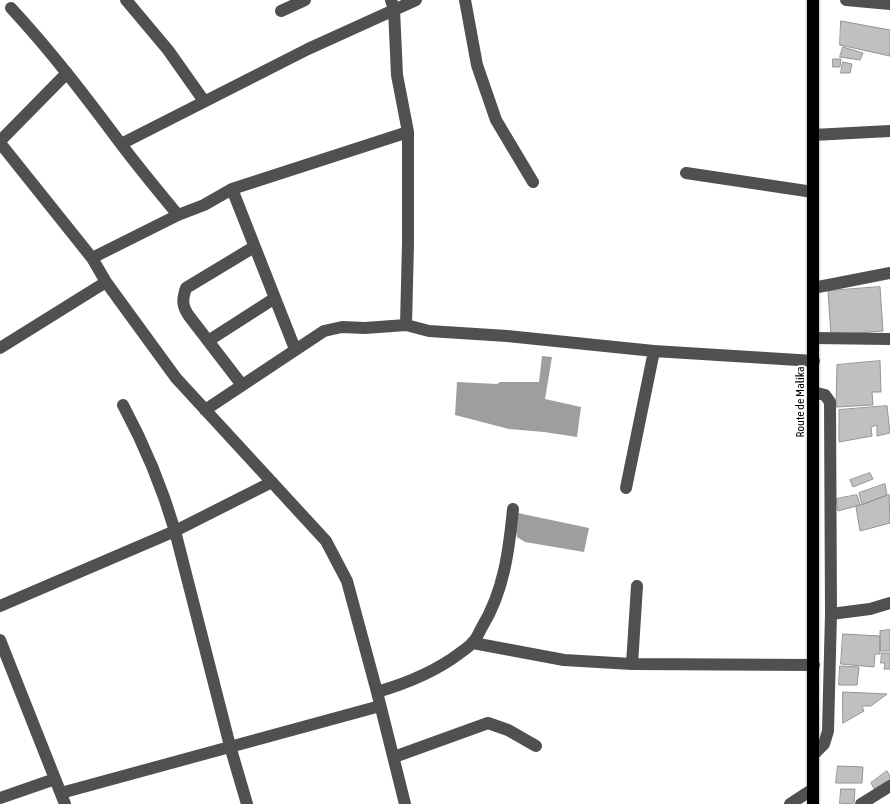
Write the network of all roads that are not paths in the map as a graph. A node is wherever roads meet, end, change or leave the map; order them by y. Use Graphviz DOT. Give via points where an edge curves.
graph roads {
  1 [pos="126,0"];
  2 [pos="305,0"];
  3 [pos="416,0"];
  4 [pos="464,0"];
  5 [pos="813,0"];
  6 [pos="846,0"];
  7 [pos="890,4"];
  8 [pos="392,5"];
  9 [pos="10,8"];
  10 [pos="281,11"];
  11 [pos="67,73"];
  12 [pos="204,102"];
  13 [pos="890,131"];
  14 [pos="408,132"];
  15 [pos="813,135"];
  16 [pos="0,142"];
  17 [pos="121,144"];
  18 [pos="686,174"];
  19 [pos="533,182"];
  20 [pos="232,189"];
  21 [pos="813,192"];
  22 [pos="178,215"];
  23 [pos="254,246"];
  24 [pos="92,258"];
  25 [pos="890,273"];
  26 [pos="106,282"];
  27 [pos="813,288"];
  28 [pos="275,298"];
  29 [pos="406,325"];
  30 [pos="814,338"];
  31 [pos="890,339"];
  32 [pos="208,341"];
  33 [pos="0,348"];
  34 [pos="295,349"];
  35 [pos="654,352"];
  36 [pos="814,361"];
  37 [pos="242,385"];
  38 [pos="813,392"];
  39 [pos="124,405"];
  40 [pos="205,410"];
  41 [pos="272,482"];
  42 [pos="626,488"];
  43 [pos="513,509"];
  44 [pos="175,531"];
  45 [pos="637,586"];
  46 [pos="890,603"];
  47 [pos="0,606"];
  48 [pos="830,614"];
  49 [pos="0,640"];
  50 [pos="473,643"];
  51 [pos="632,664"];
  52 [pos="814,665"];
  53 [pos="377,692"];
  54 [pos="380,706"];
  55 [pos="230,746"];
  56 [pos="536,746"];
  57 [pos="814,755"];
  58 [pos="394,757"];
  59 [pos="55,779"];
  60 [pos="890,786"];
  61 [pos="813,789"];
  62 [pos="0,798"];
  63 [pos="63,799"];
  64 [pos="247,804"];
  65 [pos="405,804"];
  66 [pos="790,804"];
  67 [pos="813,804"];
  68 [pos="861,804"];
  1 -- 12 [label="street" via="168,50"];
  2 -- 10 [label="street"];
  3 -- 8 [label="street"];
  4 -- 19 [label="street" via="477,65 496,120"];
  5 -- 15 [label="main road, Route de Malika"];
  6 -- 7 [label="street"];
  8 -- 12 [label="street"];
  8 -- 14 [label="street" via="397,75"];
  9 -- 11 [label="street"];
  11 -- 16 [label="street"];
  11 -- 17 [label="street"];
  12 -- 17 [label="street"];
  13 -- 15 [label="street"];
  14 -- 20 [label="street"];
  14 -- 29 [label="street"];
  15 -- 21 [label="main road, Route de Malika"];
  16 -- 24 [label="street"];
  17 -- 22 [label="street"];
  18 -- 21 [label="street"];
  20 -- 22 [label="street"];
  20 -- 23 [label="street"];
  21 -- 27 [label="main road, Route de Malika"];
  22 -- 24 [label="street"];
  23 -- 28 [label="street"];
  23 -- 32 [label="street" via="186,288 183,307"];
  24 -- 26 [label="street"];
  25 -- 27 [label="street"];
  26 -- 33 [label="street"];
  26 -- 40 [label="street" via="176,378"];
  27 -- 30 [label="main road, Route de Malika"];
  28 -- 32 [label="street"];
  28 -- 34 [label="street"];
  29 -- 34 [label="street" via="342,327 324,331"];
  29 -- 35 [label="street" via="429,331"];
  30 -- 31 [label="street"];
  30 -- 36 [label="main road, Route de Malika"];
  32 -- 37 [label="street"];
  34 -- 37 [label="street"];
  35 -- 36 [label="street"];
  35 -- 42 [label="street"];
  36 -- 38 [label="main road, Route de Malika"];
  37 -- 40 [label="street"];
  38 -- 48 [label="street" via="825,395 830,402"];
  38 -- 52 [label="main road, Route de Malika"];
  39 -- 44 [label="street" via="153,465"];
  40 -- 41 [label="street"];
  41 -- 44 [label="street"];
  41 -- 53 [label="street" via="326,541 337,559 347,581"];
  43 -- 50 [label="street" via="504,573 496,601"];
  44 -- 47 [label="street"];
  44 -- 55 [label="street"];
  45 -- 51 [label="street"];
  46 -- 48 [label="street" via="870,610"];
  48 -- 57 [label="street" via="828,731 824,744"];
  49 -- 59 [label="street"];
  50 -- 51 [label="street" via="564,660"];
  50 -- 53 [label="street" via="430,673"];
  51 -- 52 [label="street"];
  52 -- 57 [label="main road, Route de Malika"];
  53 -- 54 [label="street"];
  54 -- 55 [label="street"];
  54 -- 58 [label="street"];
  55 -- 63 [label="street"];
  55 -- 64 [label="street"];
  56 -- 58 [label="street" via="488,723"];
  57 -- 61 [label="main road, Route de Malika"];
  58 -- 65 [label="street"];
  59 -- 62 [label="street"];
  59 -- 63 [label="street"];
  60 -- 68 [label="street"];
  61 -- 66 [label="street"];
  61 -- 67 [label="main road, Route de Malika"];
}
